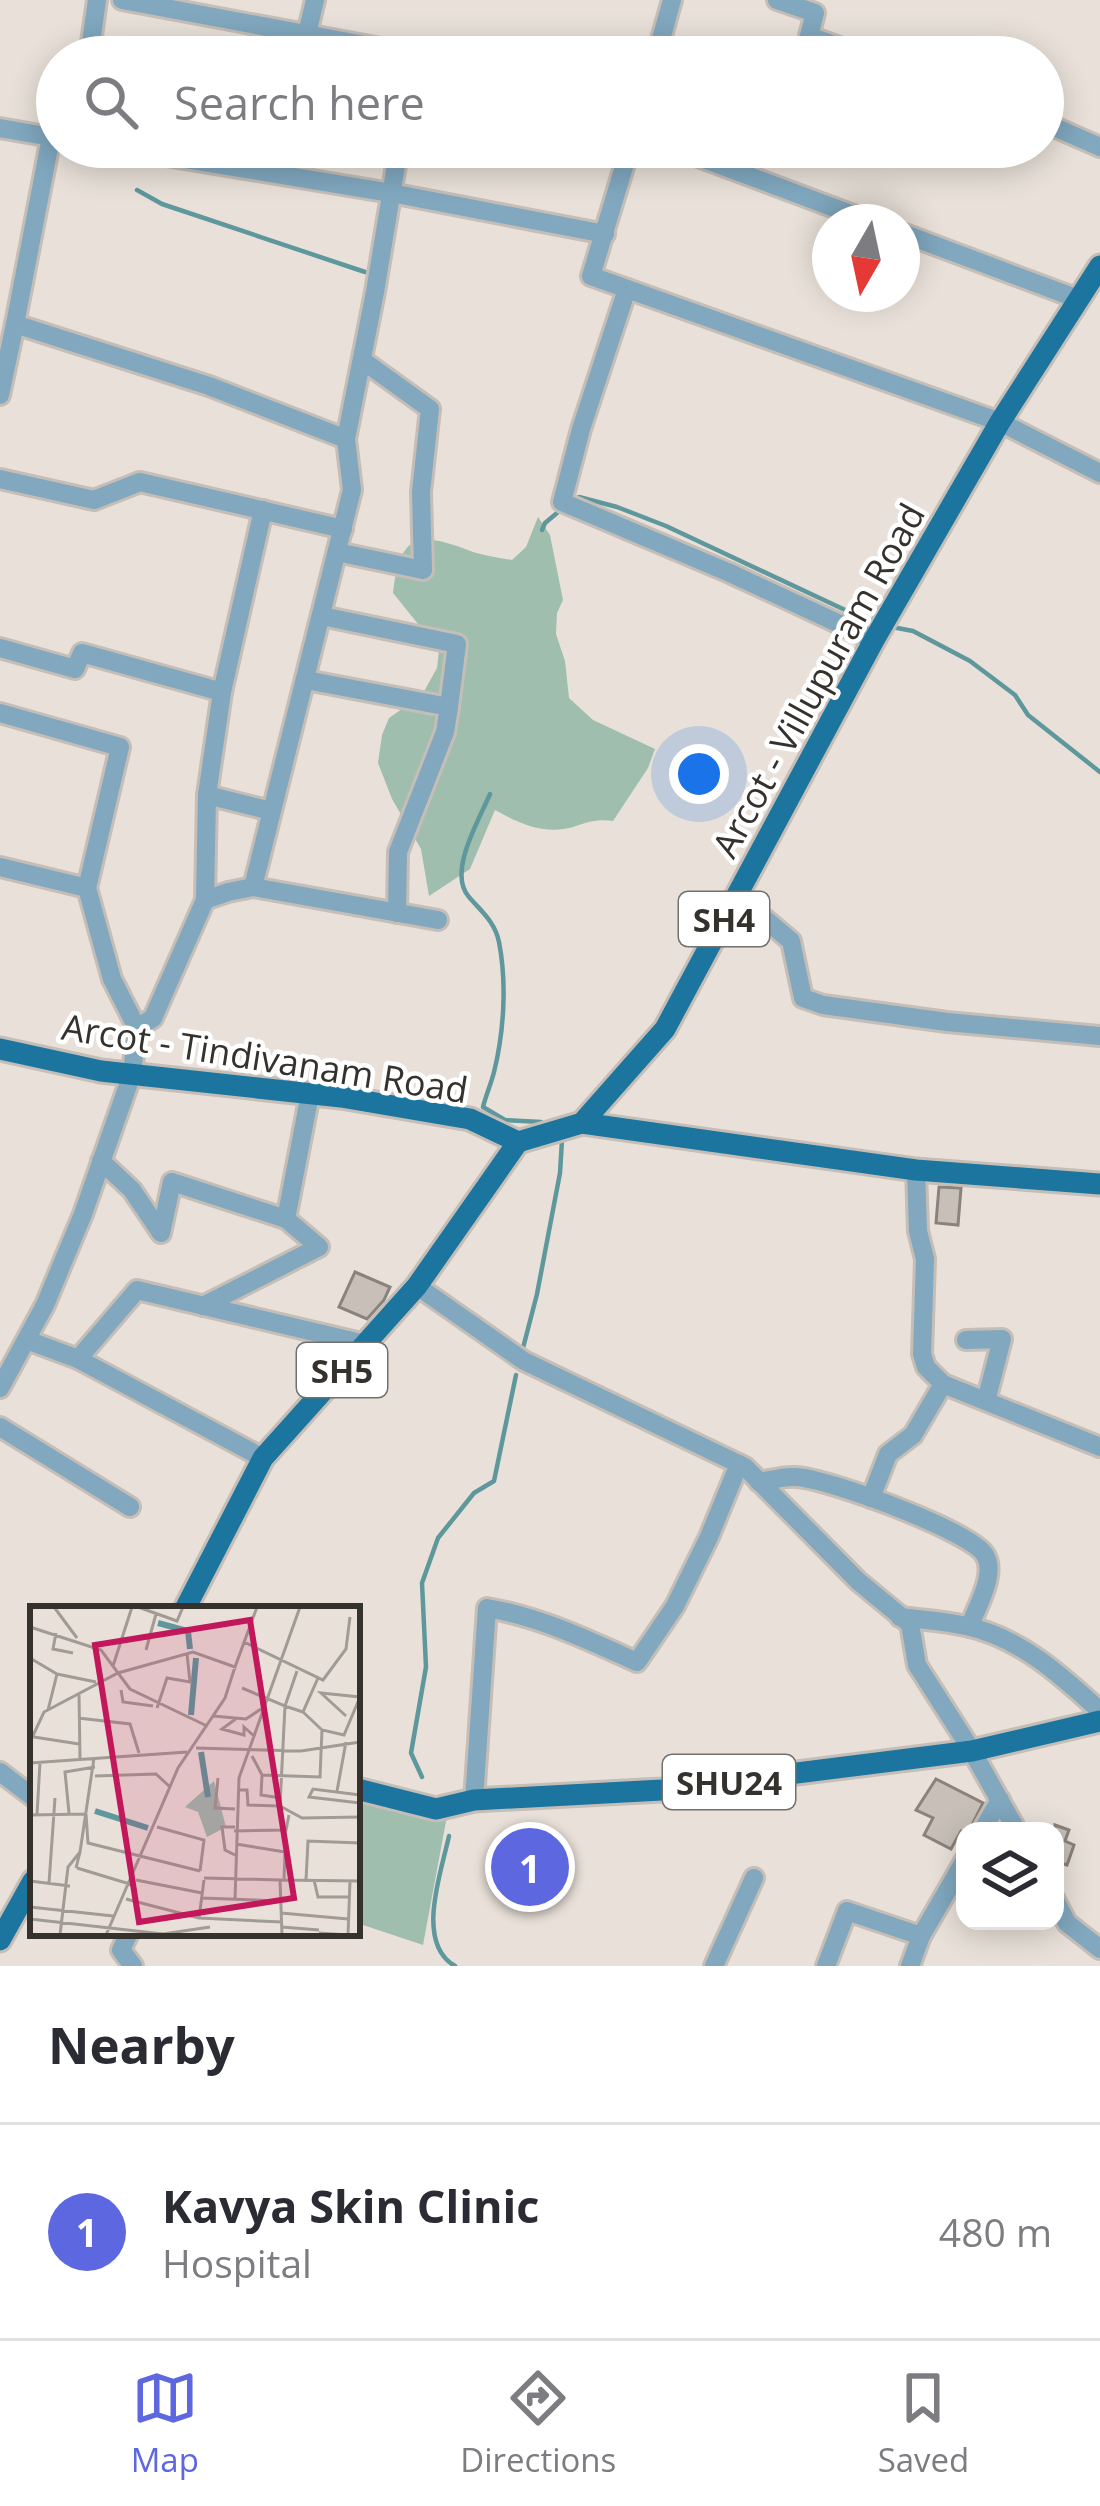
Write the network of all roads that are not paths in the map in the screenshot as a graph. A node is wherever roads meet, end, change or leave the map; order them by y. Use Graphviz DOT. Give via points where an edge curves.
graph roads {
  1 [pos="97,0"];
  2 [pos="122,0"];
  3 [pos="315,0"];
  4 [pos="672,0"];
  5 [pos="778,0"];
  6 [pos="166,4"];
  7 [pos="307,34"];
  8 [pos="91,36"];
  9 [pos="317,36"];
  10 [pos="662,36"];
  11 [pos="809,36"];
  12 [pos="0,128"];
  13 [pos="1064,131"];
  14 [pos="36,134"];
  15 [pos="1100,147"];
  16 [pos="48,168"];
  17 [pos="240,168"];
  18 [pos="396,168"];
  19 [pos="624,168"];
  20 [pos="728,168"];
  21 [pos="392,193"];
  22 [pos="824,204"];
  23 [pos="605,235"];
  24 [pos="920,240"];
  25 [pos="1100,266"];
  26 [pos="627,289"];
  27 [pos="1078,299"];
  28 [pos="15,324"];
  29 [pos="362,361"];
  30 [pos="0,395"];
  31 [pos="1000,422"];
  32 [pos="346,440"];
  33 [pos="1100,473"];
  34 [pos="0,479"];
  35 [pos="263,510"];
  36 [pos="343,529"];
  37 [pos="337,552"];
  38 [pos="322,616"];
  39 [pos="874,640"];
  40 [pos="0,648"];
  41 [pos="306,680"];
  42 [pos="222,692"];
  43 [pos="448,707"];
  44 [pos="0,712"];
  45 [pos="207,795"];
  46 [pos="272,811"];
  47 [pos="0,867"];
  48 [pos="253,887"];
  49 [pos="87,888"];
  50 [pos="205,900"];
  51 [pos="731,906"];
  52 [pos="397,913"];
  53 [pos="438,920"];
  54 [pos="137,1028"];
  55 [pos="1100,1036"];
  56 [pos="0,1049"];
  57 [pos="132,1074"];
  58 [pos="310,1094"];
  59 [pos="582,1123"];
  60 [pos="518,1142"];
  61 [pos="101,1161"];
  62 [pos="916,1170"];
  63 [pos="1100,1184"];
  64 [pos="286,1219"];
  65 [pos="417,1286"];
  66 [pos="203,1306"];
  67 [pos="28,1340"];
  68 [pos="966,1340"];
  69 [pos="365,1344"];
  70 [pos="78,1359"];
  71 [pos="943,1384"];
  72 [pos="0,1388"];
  73 [pos="986,1401"];
  74 [pos="0,1427"];
  75 [pos="1100,1447"];
  76 [pos="263,1458"];
  77 [pos="739,1464"];
  78 [pos="759,1482"];
  79 [pos="871,1498"];
  80 [pos="130,1507"];
  81 [pos="187,1606"];
  82 [pos="900,1617"];
  83 [pos="970,1626"];
  84 [pos="1100,1684"];
  85 [pos="1098,1712"];
  86 [pos="972,1751"];
  87 [pos="0,1772"];
  88 [pos="360,1791"];
  89 [pos="30,1795"];
  90 [pos="474,1800"];
  91 [pos="1000,1800"];
  92 [pos="987,1822"];
  93 [pos="1012,1822"];
  94 [pos="956,1876"];
  95 [pos="754,1878"];
  96 [pos="30,1886"];
  97 [pos="1064,1919"];
  98 [pos="128,1936"];
  99 [pos="921,1936"];
  100 [pos="0,1940"];
  101 [pos="1098,1941"];
  102 [pos="134,1966"];
  103 [pos="714,1966"];
  104 [pos="826,1966"];
  105 [pos="910,1966"];
  1 -- 8 [label="street"];
  2 -- 6 [label="street"];
  3 -- 7 [label="street"];
  4 -- 10 [label="street"];
  5 -- 11 [label="street" via="815,13"];
  6 -- 7 [label="street"];
  7 -- 9 [label="street"];
  12 -- 14 [label="street"];
  13 -- 15 [label="street"];
  16 -- 28 [label="street"];
  17 -- 21 [label="street"];
  18 -- 21 [label="street"];
  19 -- 23 [label="street"];
  20 -- 22 [label="street"];
  21 -- 23 [label="street"];
  21 -- 29 [label="street"];
  23 -- 26 [label="street" via="591,276"];
  24 -- 27 [label="street"];
  25 -- 27 [label="main road, Arcot - Villupuram Road / SH4"];
  26 -- 31 [label="street"];
  26 -- 39 [label="street" via="562,502"];
  27 -- 31 [label="main road, Arcot - Villupuram Road / SH4"];
  28 -- 30 [label="street"];
  28 -- 32 [label="street"];
  29 -- 32 [label="street"];
  29 -- 37 [label="street" via="430,409 423,570"];
  31 -- 33 [label="street"];
  31 -- 39 [label="main road, Arcot - Villupuram Road / SH4"];
  32 -- 36 [label="street" via="352,490"];
  34 -- 35 [label="street" via="94,500 140,482"];
  35 -- 36 [label="street"];
  35 -- 42 [label="street"];
  36 -- 37 [label="street"];
  37 -- 38 [label="street"];
  38 -- 41 [label="street"];
  38 -- 43 [label="street" via="457,644"];
  39 -- 51 [label="main road, Arcot - Villupuram Road / SH4"];
  40 -- 42 [label="street" via="75,669 82,652"];
  41 -- 43 [label="street"];
  41 -- 46 [label="street"];
  42 -- 45 [label="street"];
  43 -- 52 [label="street" via="398,852"];
  44 -- 49 [label="street" via="120,747"];
  45 -- 46 [label="street"];
  45 -- 50 [label="street"];
  46 -- 48 [label="street"];
  47 -- 49 [label="street"];
  48 -- 50 [label="street"];
  48 -- 52 [label="street"];
  49 -- 54 [label="street" via="112,979"];
  50 -- 54 [label="street" via="153,1018"];
  51 -- 55 [label="street" via="791,941 803,998"];
  51 -- 59 [label="main road, Arcot - Villupuram Road / SH4" via="665,1029"];
  52 -- 53 [label="street"];
  54 -- 57 [label="street"];
  56 -- 57 [label="main road, Arcot - Tindivanam Road"];
  57 -- 58 [label="main road, Arcot - Tindivanam Road"];
  57 -- 61 [label="street"];
  58 -- 60 [label="main road, Arcot - Tindivanam Road" via="470,1119"];
  58 -- 64 [label="street"];
  59 -- 60 [label="main road"];
  59 -- 62 [label="main road"];
  60 -- 65 [label="main road, SH5"];
  61 -- 64 [label="street" via="161,1233 172,1182"];
  61 -- 67 [label="street"];
  62 -- 63 [label="main road"];
  62 -- 71 [label="street" via="925,1258 922,1354"];
  64 -- 66 [label="street" via="319,1246"];
  65 -- 69 [label="main road, SH5"];
  65 -- 77 [label="street" via="524,1361"];
  66 -- 69 [label="street"];
  66 -- 70 [label="street" via="137,1290"];
  67 -- 70 [label="street"];
  67 -- 72 [label="street"];
  68 -- 73 [label="street" via="1002,1339"];
  69 -- 76 [label="main road, SH5"];
  70 -- 76 [label="street"];
  71 -- 73 [label="street"];
  71 -- 79 [label="street" via="913,1435 887,1454"];
  73 -- 75 [label="street"];
  74 -- 80 [label="street"];
  76 -- 81 [label="main road, SH5"];
  77 -- 78 [label="street"];
  77 -- 90 [label="street" via="675,1606 637,1662 487,1608"];
  78 -- 79 [label="street" via="796,1477"];
  78 -- 82 [label="street"];
  79 -- 83 [label="street" via="968,1539 986,1556 989,1572"];
  82 -- 83 [label="street"];
  82 -- 86 [label="street" via="910,1624 916,1665"];
  83 -- 85 [label="street" via="1016,1643"];
  84 -- 85 [label="street"];
  85 -- 86 [label="main road, SHU24"];
  86 -- 90 [label="main road, SHU24" via="662,1790"];
  86 -- 91 [label="street"];
  87 -- 89 [label="street"];
  88 -- 90 [label="main road, SHU24" via="436,1809"];
  91 -- 92 [label="street"];
  91 -- 93 [label="street"];
  94 -- 99 [label="street"];
  95 -- 103 [label="street"];
  96 -- 100 [label="main road"];
  97 -- 101 [label="street"];
  98 -- 102 [label="street" via="121,1950"];
  99 -- 104 [label="street" via="847,1911"];
  99 -- 105 [label="street"];
}
